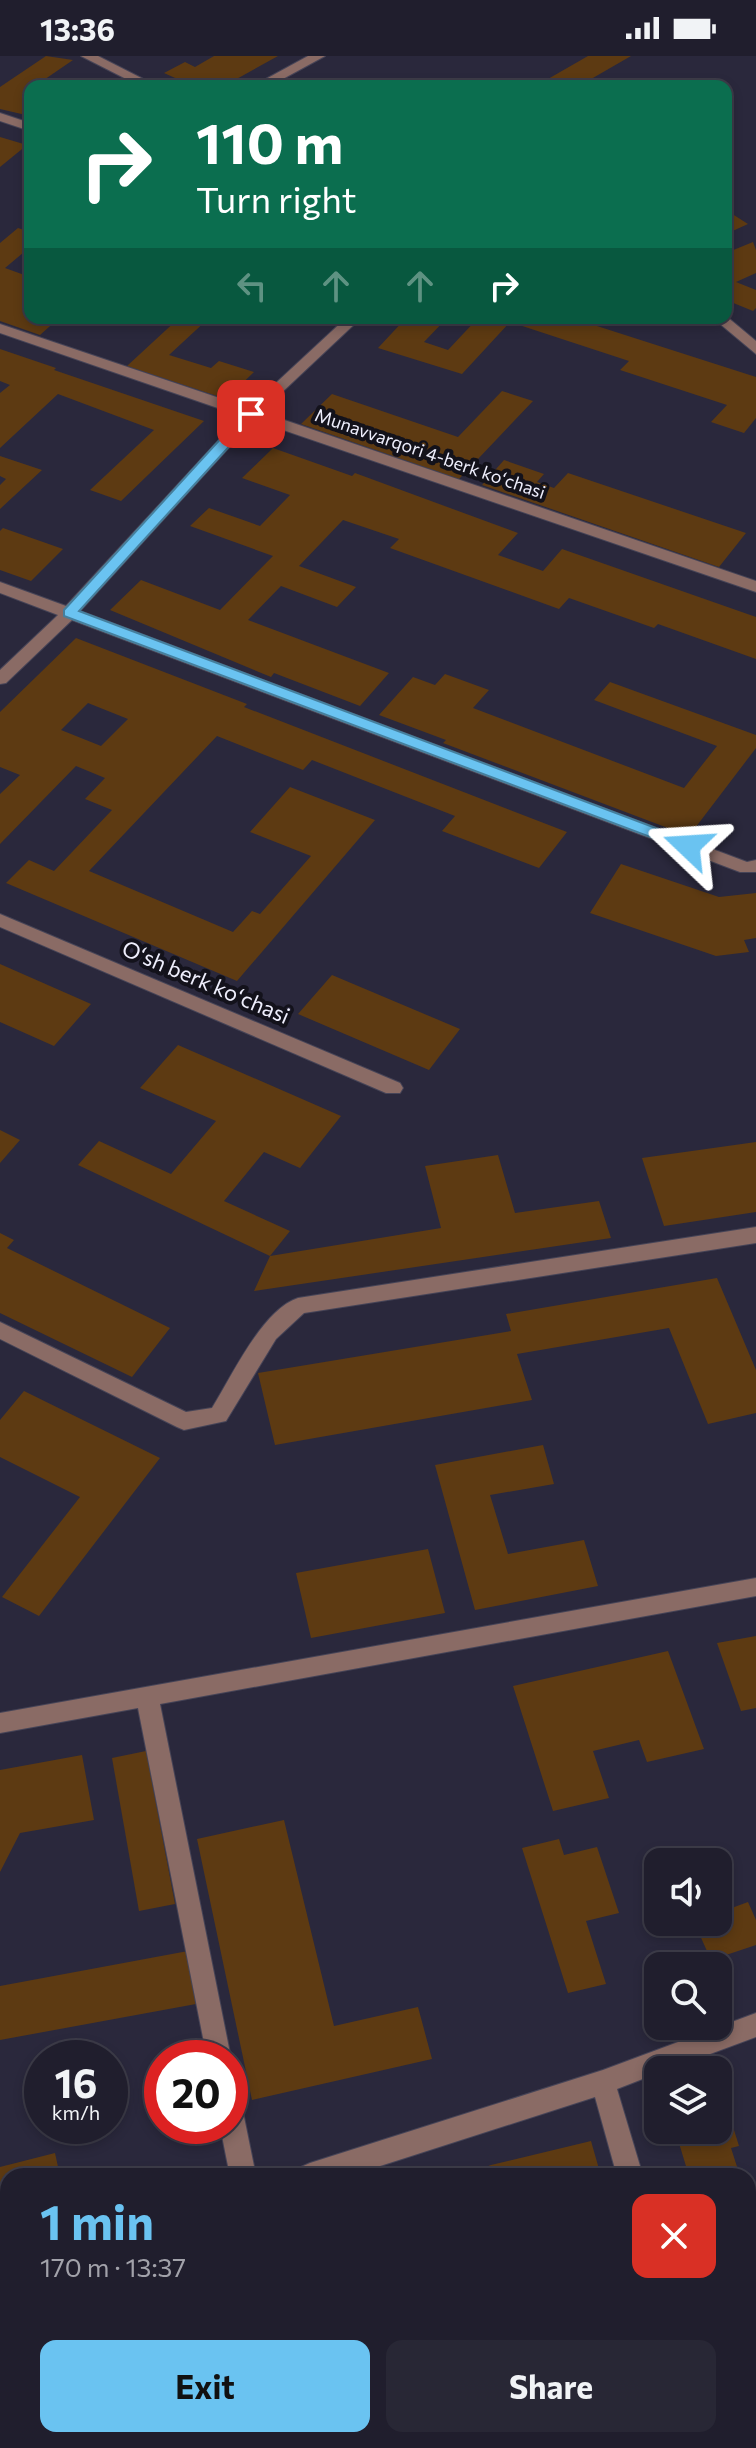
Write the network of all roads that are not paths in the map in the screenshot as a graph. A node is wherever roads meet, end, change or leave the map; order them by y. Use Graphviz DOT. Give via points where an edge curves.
graph roads {
  1 [pos="88,56"];
  2 [pos="318,56"];
  3 [pos="138,80"];
  4 [pos="272,80"];
  5 [pos="0,117"];
  6 [pos="24,125"];
  7 [pos="348,324"];
  8 [pos="728,324"];
  9 [pos="0,328"];
  10 [pos="756,350"];
  11 [pos="251,414"];
  12 [pos="0,587"];
  13 [pos="756,587"];
  14 [pos="69,613"];
  15 [pos="0,679"];
  16 [pos="756,866"];
  17 [pos="0,920"];
  18 [pos="393,1088"];
  19 [pos="756,1235"];
  20 [pos="0,1330"];
  21 [pos="756,1587"];
  22 [pos="147,1697"];
  23 [pos="0,1723"];
  24 [pos="756,2025"];
  25 [pos="215,2040"];
  26 [pos="603,2082"];
  27 [pos="236,2144"];
  28 [pos="241,2168"];
  29 [pos="335,2168"];
  30 [pos="628,2168"];
  1 -- 3 [label="street"];
  2 -- 4 [label="street"];
  5 -- 6 [label="street"];
  7 -- 11 [label="street"];
  8 -- 10 [label="street"];
  9 -- 11 [label="street, Munavvarqori 4-berk koʻchasi"];
  11 -- 13 [label="street, Munavvarqori 4-berk koʻchasi"];
  11 -- 14 [label="street"];
  12 -- 14 [label="street"];
  14 -- 15 [label="street"];
  14 -- 16 [label="street" via="746,868"];
  17 -- 18 [label="street, Oʻsh berk koʻchasi"];
  19 -- 20 [label="street" via="298,1306 269,1333 219,1415 184,1421"];
  21 -- 22 [label="street"];
  22 -- 23 [label="street"];
  22 -- 25 [label="street"];
  24 -- 26 [label="street"];
  26 -- 29 [label="street"];
  26 -- 30 [label="street"];
  27 -- 28 [label="street"];
}
